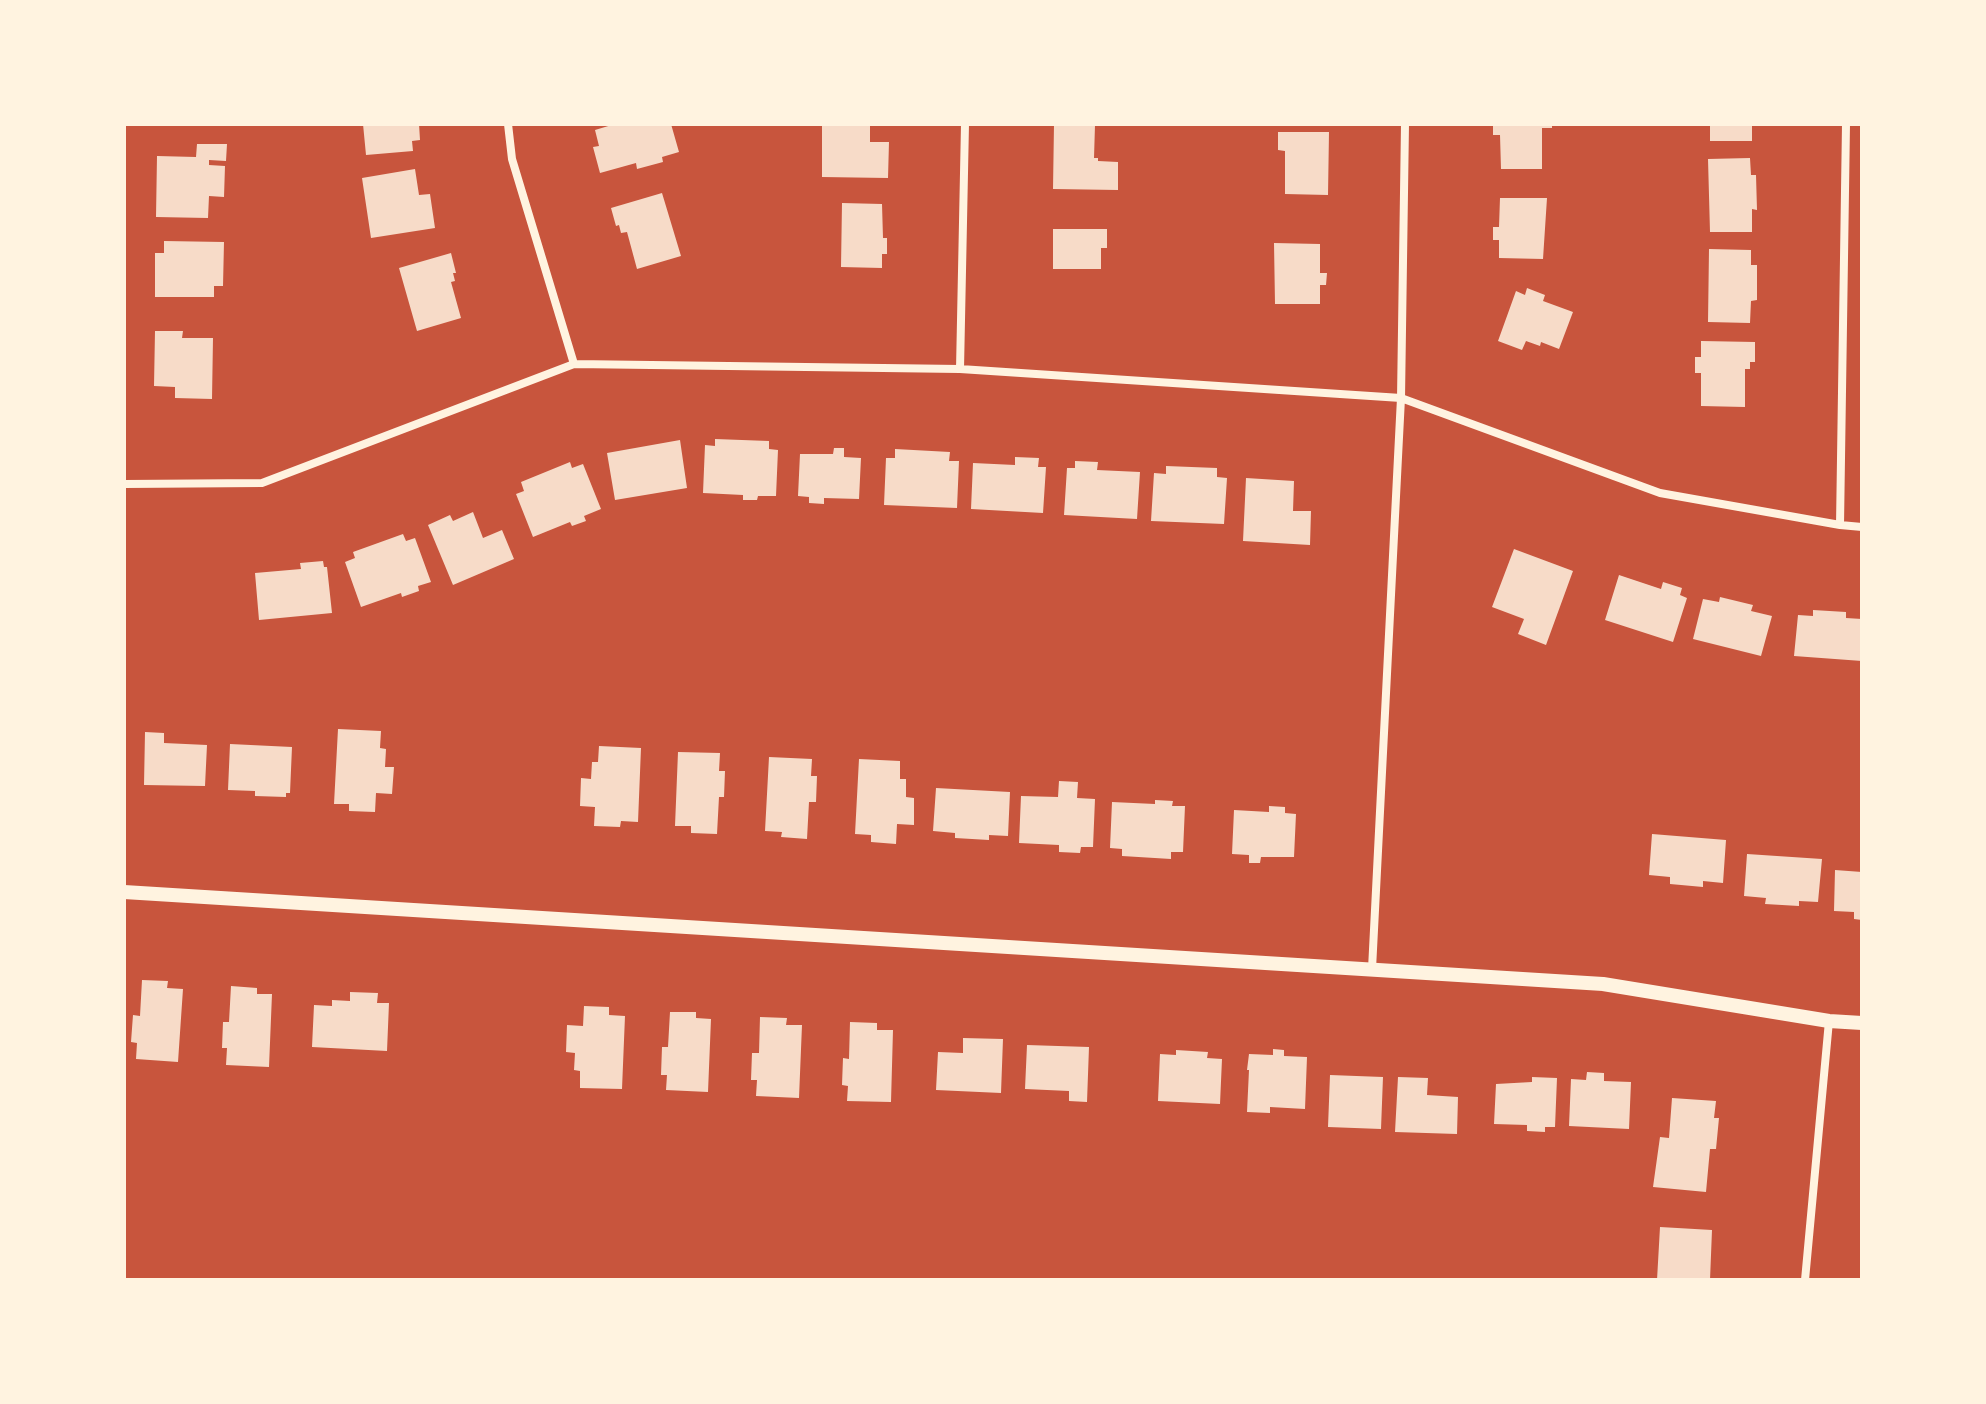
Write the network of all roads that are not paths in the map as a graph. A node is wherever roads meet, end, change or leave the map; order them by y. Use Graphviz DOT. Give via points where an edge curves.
graph roads {
  1 [pos="508,124"];
  2 [pos="965,124"];
  3 [pos="1405,124"];
  4 [pos="1846,124"];
  5 [pos="574,364"];
  6 [pos="960,369"];
  7 [pos="1401,398"];
  8 [pos="124,484"];
  9 [pos="1840,525"];
  10 [pos="1862,527"];
  11 [pos="124,892"];
  12 [pos="1372,969"];
  13 [pos="1829,1021"];
  14 [pos="1862,1023"];
  15 [pos="1805,1280"];
  1 -- 5 [label="street" via="512,159"];
  2 -- 6 [label="street"];
  3 -- 7 [label="street"];
  4 -- 9 [label="street"];
  5 -- 6 [label="street"];
  5 -- 8 [label="street" via="262,483"];
  6 -- 7 [label="street"];
  7 -- 9 [label="street" via="1660,493"];
  7 -- 12 [label="street"];
  9 -- 10 [label="street"];
  11 -- 12 [label="street"];
  12 -- 13 [label="street" via="1603,984"];
  13 -- 14 [label="street"];
  13 -- 15 [label="street"];
}
